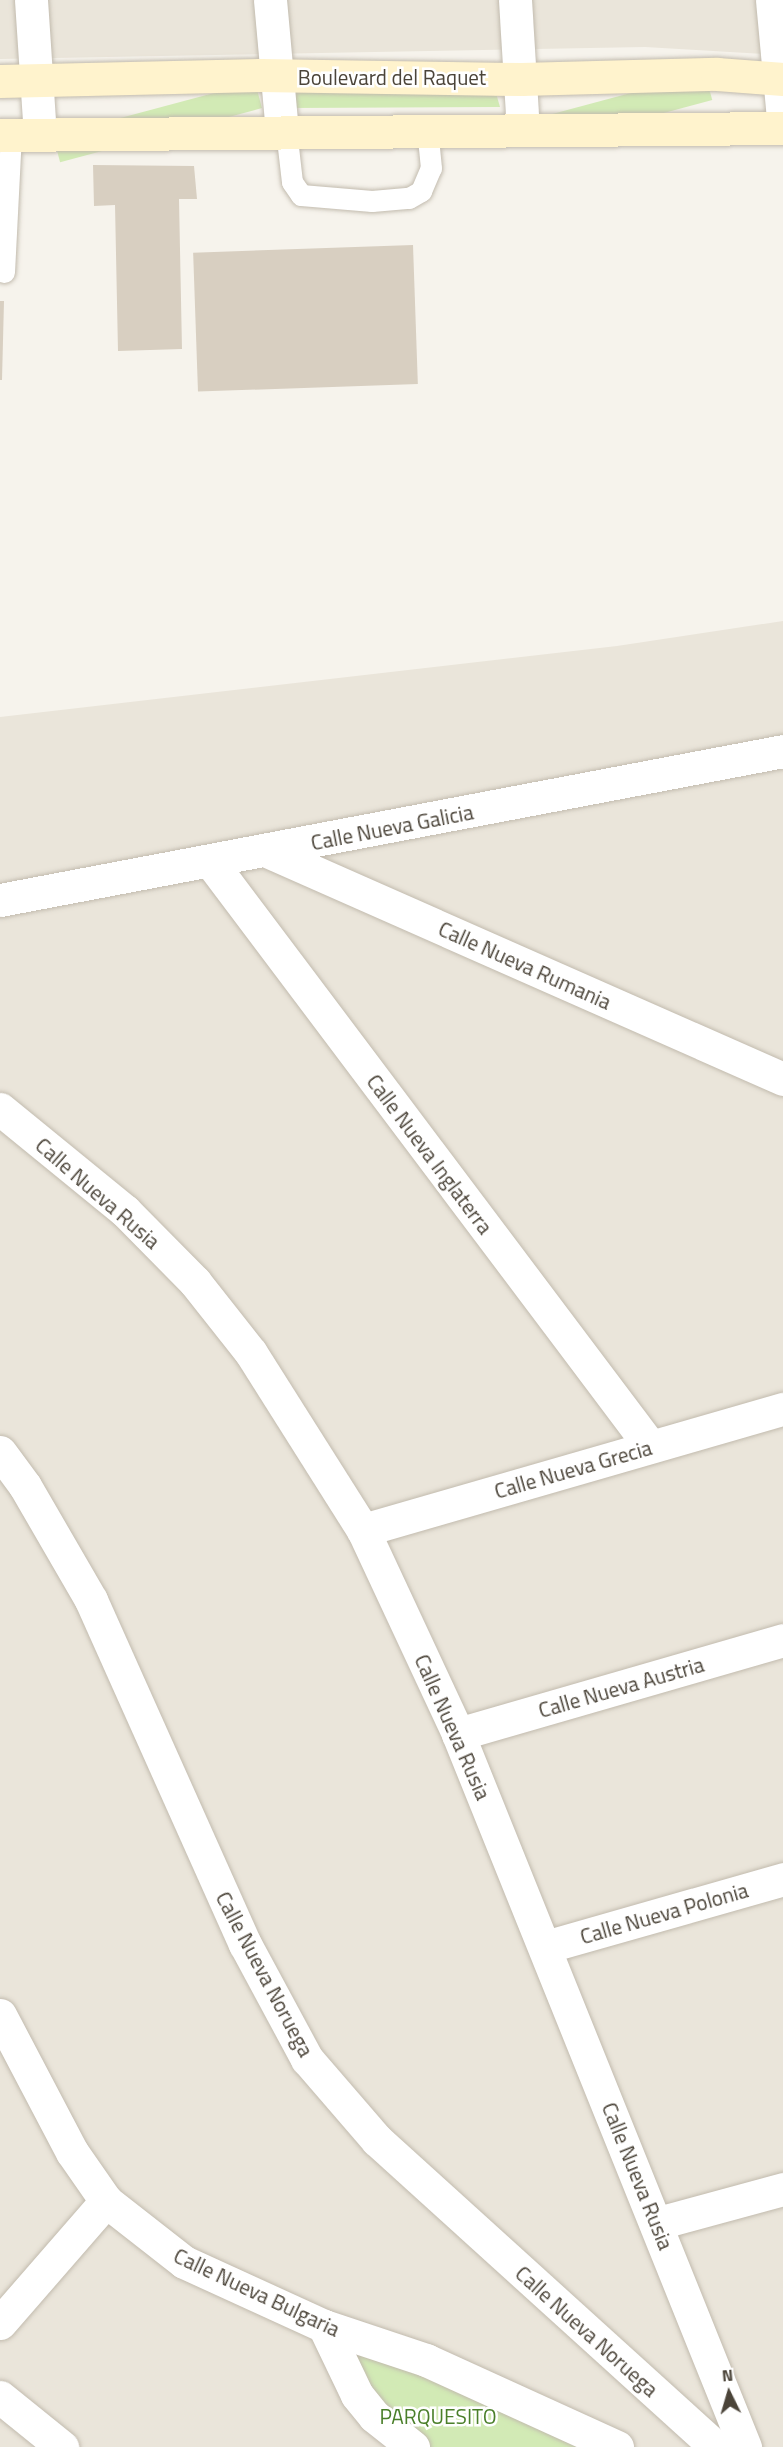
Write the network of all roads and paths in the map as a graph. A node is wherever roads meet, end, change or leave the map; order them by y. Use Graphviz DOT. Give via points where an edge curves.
graph roads {
  1 [pos="32,0"];
  2 [pos="270,0"];
  3 [pos="515,0"];
  4 [pos="771,0"];
  5 [pos="277,76"];
  6 [pos="781,78"];
  7 [pos="521,79"];
  8 [pos="0,81"];
  9 [pos="39,81"];
  10 [pos="783,118"];
  11 [pos="427,128"];
  12 [pos="783,128"];
  13 [pos="523,129"];
  14 [pos="284,130"];
  15 [pos="17,134"];
  16 [pos="4,272"];
  17 [pos="783,751"];
  18 [pos="267,851"];
  19 [pos="210,861"];
  20 [pos="0,900"];
  21 [pos="783,1079"];
  22 [pos="0,1109"];
  23 [pos="783,1408"];
  24 [pos="650,1446"];
  25 [pos="0,1452"];
  26 [pos="363,1530"];
  27 [pos="783,1640"];
  28 [pos="458,1734"];
  29 [pos="783,1879"];
  30 [pos="545,1947"];
  31 [pos="0,2015"];
  32 [pos="783,2189"];
  33 [pos="106,2201"];
  34 [pos="658,2223"];
  35 [pos="0,2323"];
  36 [pos="324,2326"];
  37 [pos="0,2397"];
  38 [pos="61,2447"];
  39 [pos="412,2447"];
  40 [pos="617,2447"];
  41 [pos="716,2447"];
  42 [pos="745,2447"];
  1 -- 9 [label="street"];
  2 -- 5 [label="street"];
  3 -- 7 [label="street"];
  4 -- 6 [label="street"];
  5 -- 7 [label="street, Boulevard del Raquet"];
  5 -- 9 [label="street, Boulevard del Raquet"];
  5 -- 14 [label="street"];
  6 -- 7 [label="street, Boulevard del Raquet"];
  6 -- 10 [label="street"];
  7 -- 13 [label="street"];
  8 -- 9 [label="street, Boulevard del Raquet"];
  9 -- 15 [label="street"];
  11 -- 13 [label="street"];
  11 -- 14 [label="street"];
  11 -- 14 [label="lane" via="431,168 421,191 409,198 372,201 333,201 301,195 292,182"];
  12 -- 13 [label="street"];
  14 -- 15 [label="street"];
  15 -- 16 [label="lane"];
  17 -- 18 [label="street, Calle Nueva Galicia"];
  18 -- 19 [label="street, Calle Nueva Galicia"];
  18 -- 21 [label="street, Calle Nueva Rumania"];
  19 -- 20 [label="street, Calle Nueva Galicia"];
  19 -- 24 [label="street, Calle Nueva Inglaterra"];
  22 -- 26 [label="street, Calle Nueva Rusia" via="125,1211 195,1282 251,1353"];
  23 -- 24 [label="street, Calle Nueva Grecia"];
  24 -- 26 [label="street, Calle Nueva Grecia"];
  25 -- 41 [label="street, Calle Nueva Noruega" via="25,1486 91,1600 245,1944 307,2059 377,2140"];
  26 -- 28 [label="street, Calle Nueva Rusia"];
  27 -- 28 [label="street, Calle Nueva Austria"];
  28 -- 30 [label="street, Calle Nueva Rusia"];
  29 -- 30 [label="street, Calle Nueva Polonia"];
  30 -- 34 [label="street, Calle Nueva Rusia"];
  31 -- 33 [label="street, Calle Nueva Bulgaria" via="72,2152"];
  32 -- 34 [label="street"];
  33 -- 35 [label="street"];
  33 -- 36 [label="street, Calle Nueva Bulgaria" via="184,2262"];
  34 -- 42 [label="street, Calle Nueva Rusia"];
  36 -- 39 [label="street" via="357,2395 374,2416"];
  36 -- 40 [label="street, Calle Nueva Bulgaria" via="426,2360"];
  37 -- 38 [label="street"];
}
